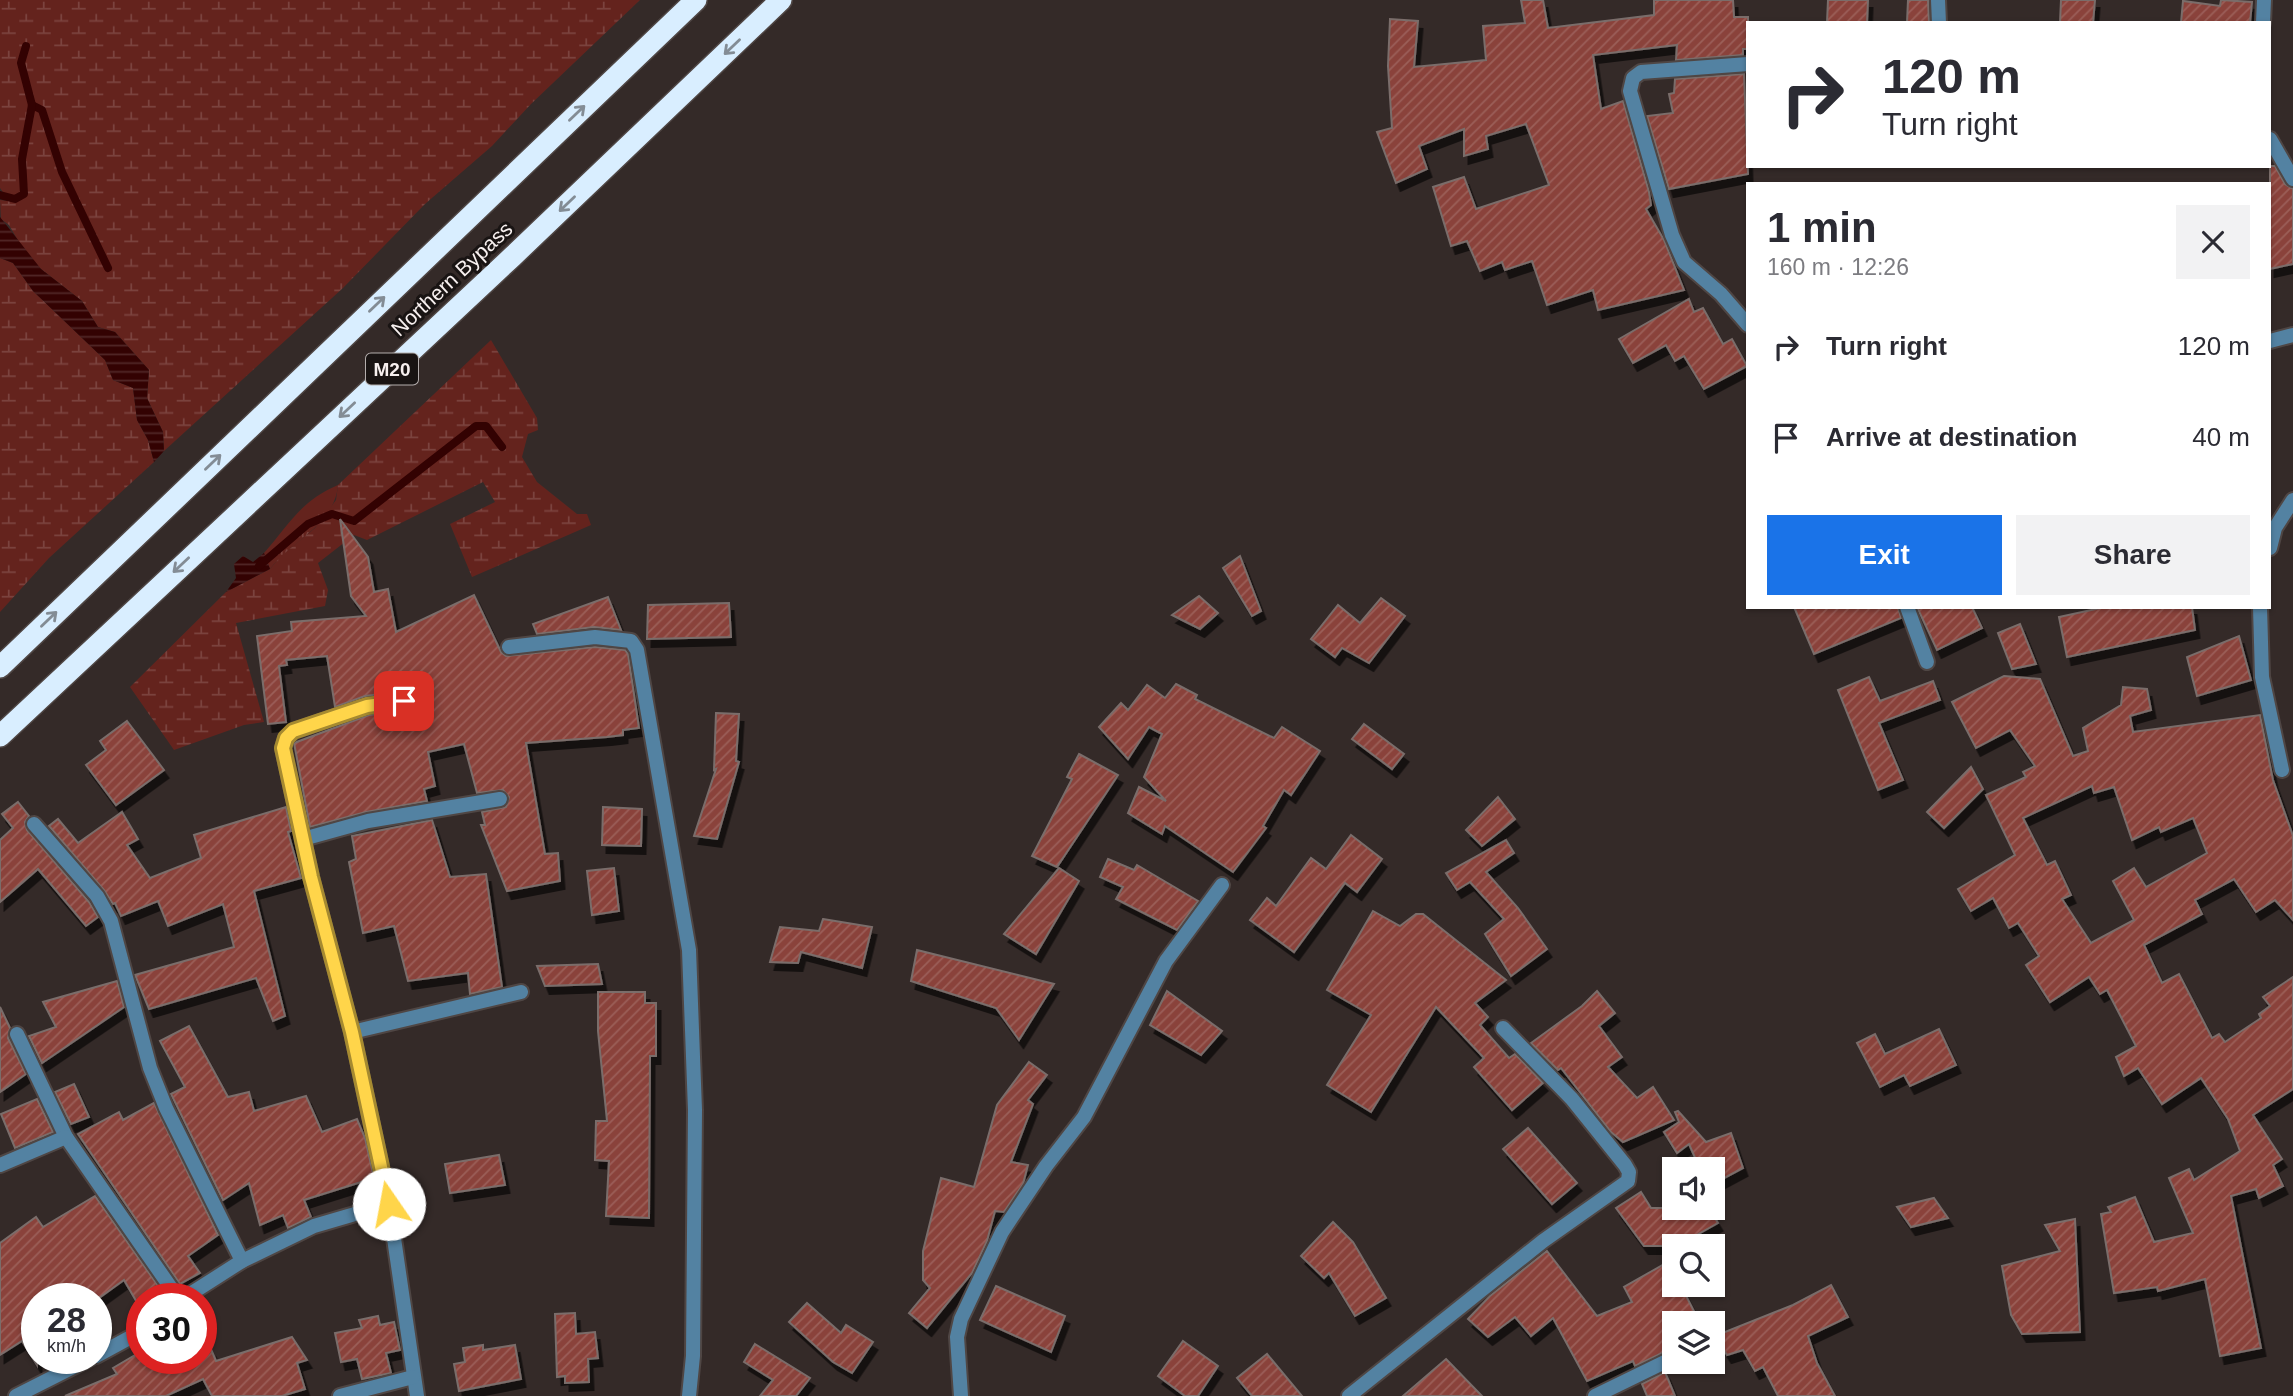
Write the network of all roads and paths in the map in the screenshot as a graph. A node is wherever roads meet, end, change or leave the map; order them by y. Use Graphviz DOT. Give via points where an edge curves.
graph roads {
  1 [pos="696,0"];
  2 [pos="781,0"];
  3 [pos="1938,0"];
  4 [pos="2264,0"];
  5 [pos="1940,21"];
  6 [pos="2263,21"];
  7 [pos="1746,64"];
  8 [pos="2271,141"];
  9 [pos="2293,179"];
  10 [pos="1746,323"];
  11 [pos="2293,335"];
  12 [pos="2271,341"];
  13 [pos="2293,500"];
  14 [pos="2271,544"];
  15 [pos="1908,609"];
  16 [pos="2260,609"];
  17 [pos="509,647"];
  18 [pos="1927,662"];
  19 [pos="0,667"];
  20 [pos="404,701"];
  21 [pos="0,736"];
  22 [pos="2282,770"];
  23 [pos="500,799"];
  24 [pos="34,824"];
  25 [pos="303,839"];
  26 [pos="1222,885"];
  27 [pos="521,992"];
  28 [pos="1503,1028"];
  29 [pos="352,1032"];
  30 [pos="17,1034"];
  31 [pos="66,1136"];
  32 [pos="0,1165"];
  33 [pos="389,1204"];
  34 [pos="242,1261"];
  35 [pos="168,1283"];
  36 [pos="208,1283"];
  37 [pos="1662,1363"];
  38 [pos="59,1374"];
  39 [pos="413,1377"];
  40 [pos="16,1396"];
  41 [pos="340,1396"];
  42 [pos="417,1396"];
  43 [pos="689,1396"];
  44 [pos="961,1396"];
  45 [pos="1349,1396"];
  46 [pos="1595,1396"];
  19 -- 1 [label="highway, Northern Bypass / M20, one-way"];
  2 -- 21 [label="highway, Northern Bypass / M20, one-way"];
  3 -- 5 [label="street"];
  4 -- 6 [label="street"];
  7 -- 10 [label="street" via="1641,72 1633,78 1630,91 1672,235 1685,262"];
  8 -- 9 [label="street"];
  11 -- 12 [label="street"];
  13 -- 14 [label="street" via="2275,528"];
  15 -- 18 [label="street"];
  16 -- 22 [label="street" via="2262,677"];
  17 -- 43 [label="street" via="595,636 631,641 638,650 688,950 695,1110"];
  20 -- 25 [label="street" via="367,706 293,731 286,738 284,761"];
  23 -- 25 [label="street" via="369,821"];
  24 -- 34 [label="street" via="97,896 111,921 150,1068"];
  25 -- 29 [label="street"];
  26 -- 44 [label="street" via="1166,961 1084,1117 1002,1232 961,1319 957,1338"];
  27 -- 29 [label="street"];
  28 -- 45 [label="street" via="1572,1099 1625,1165 1628,1181 1543,1241"];
  29 -- 33 [label="street"];
  30 -- 31 [label="street"];
  31 -- 32 [label="street"];
  31 -- 35 [label="street"];
  33 -- 34 [label="street" via="314,1226"];
  33 -- 39 [label="street"];
  34 -- 36 [label="street"];
  37 -- 46 [label="street"];
  38 -- 40 [label="street"];
  39 -- 41 [label="street"];
  39 -- 42 [label="street"];
}
